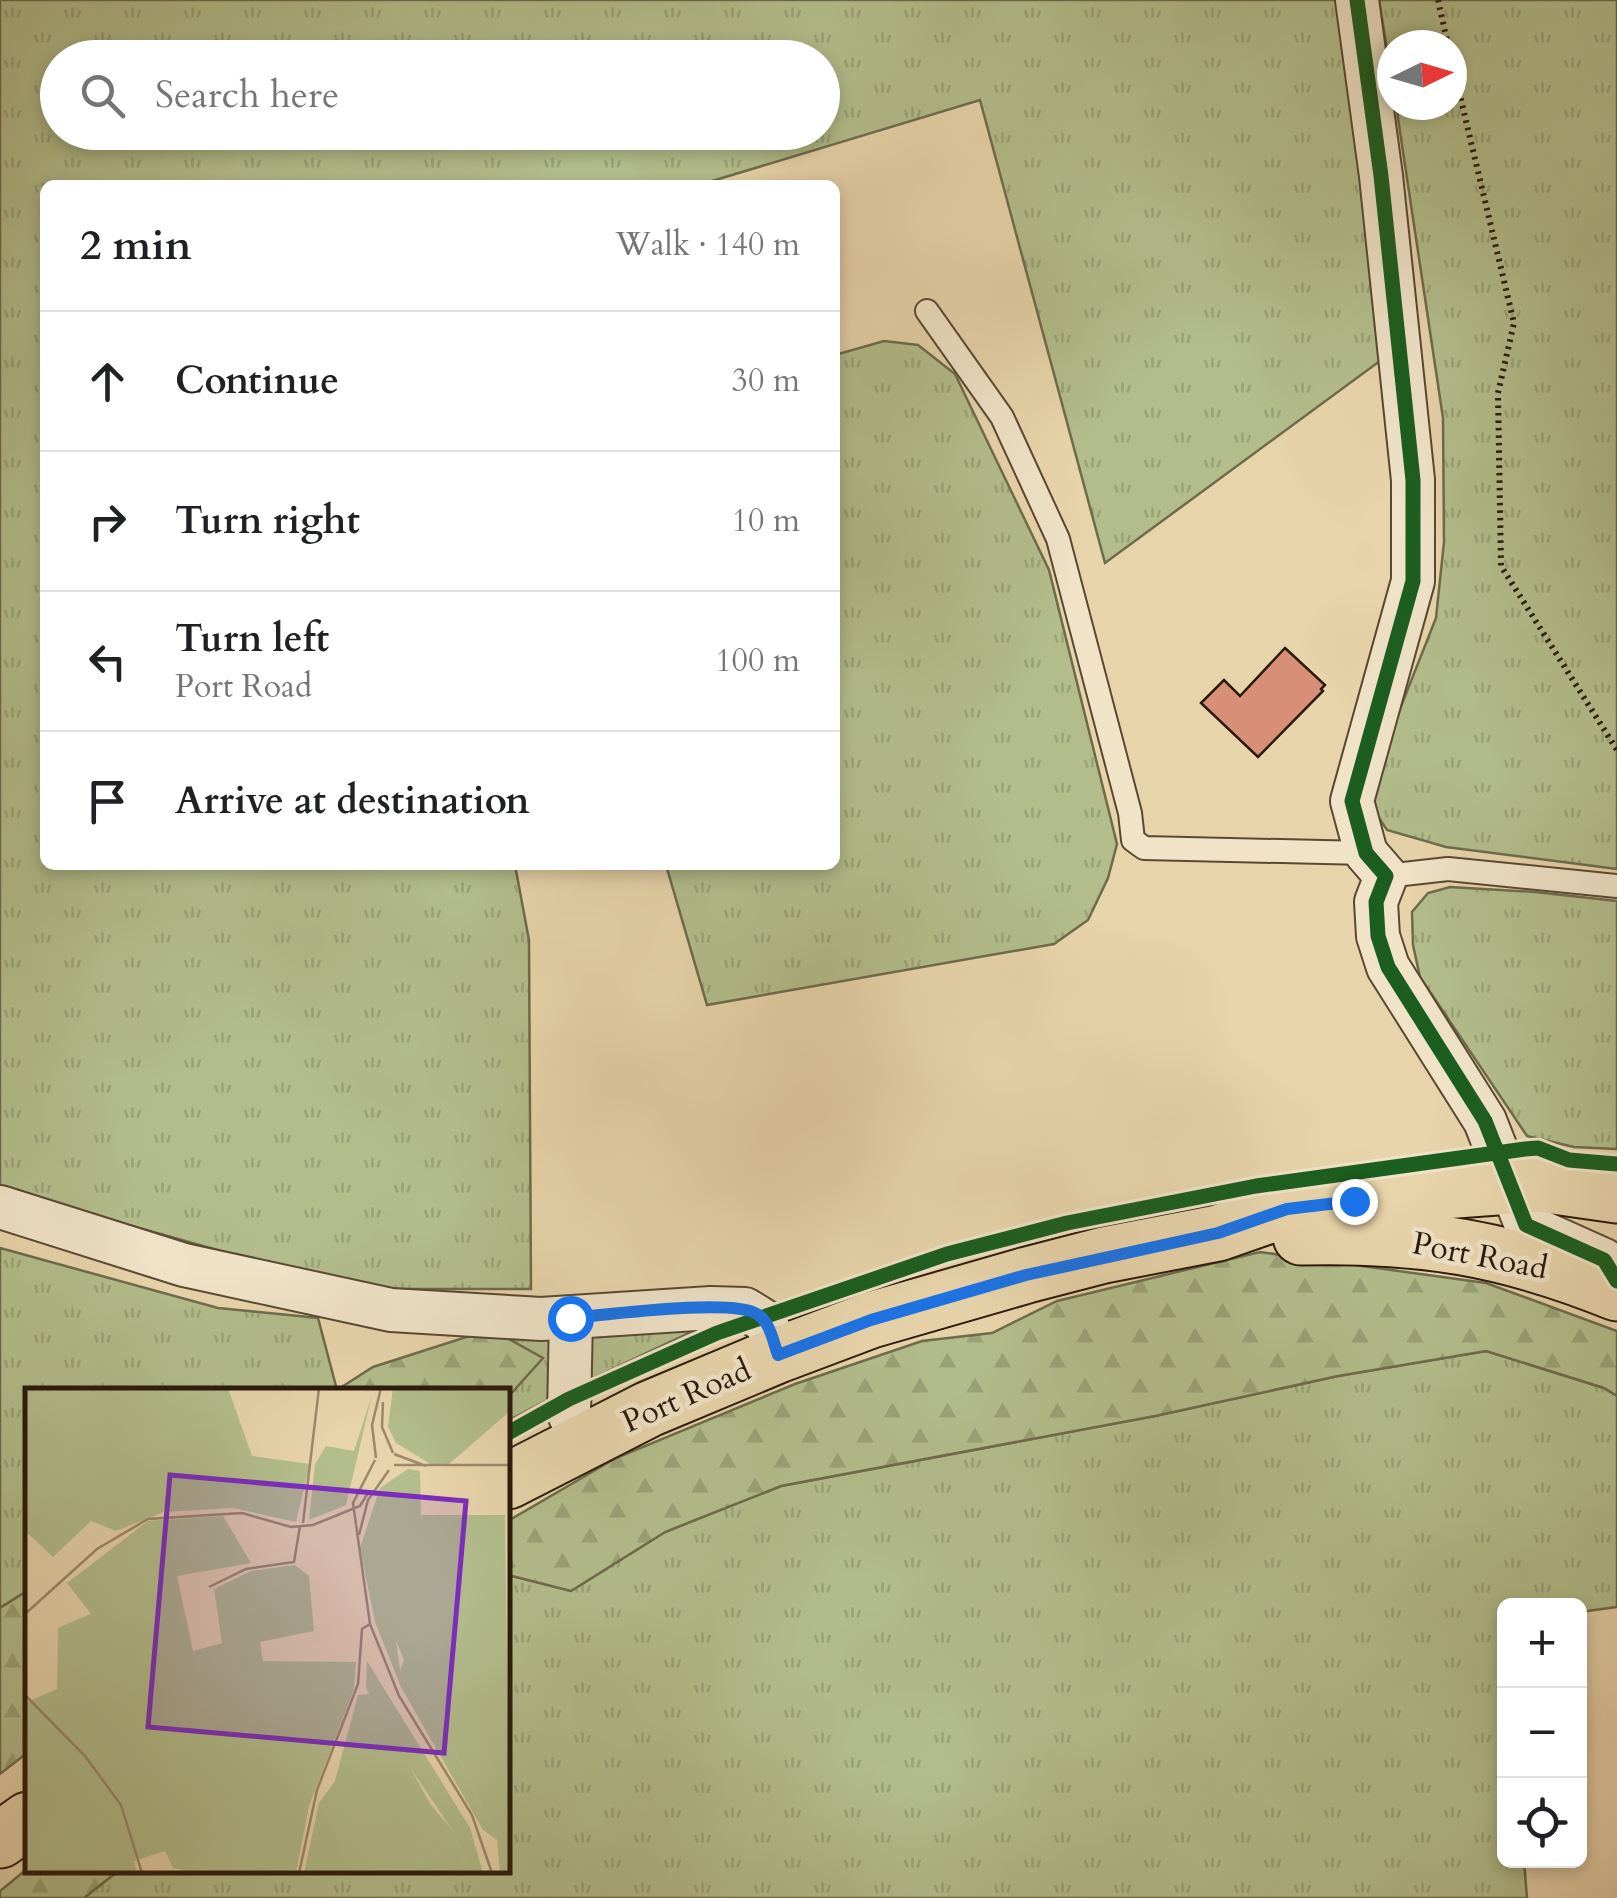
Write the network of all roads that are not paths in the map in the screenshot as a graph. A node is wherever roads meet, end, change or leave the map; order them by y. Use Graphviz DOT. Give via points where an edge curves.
graph roads {
  1 [pos="1357,0"];
  2 [pos="927,310"];
  3 [pos="1376,864"];
  4 [pos="1617,886"];
  5 [pos="1510,1187"];
  6 [pos="1617,1196"];
  7 [pos="0,1208"];
  8 [pos="1218,1233"];
  9 [pos="1617,1281"];
  10 [pos="1617,1293"];
  11 [pos="570,1318"];
  12 [pos="778,1355"];
  13 [pos="581,1442"];
  14 [pos="510,1480"];
  15 [pos="25,1822"];
  16 [pos="0,1840"];
  1 -- 3 [label="street" via="1414,480 1413,581 1352,800"];
  2 -- 3 [label="lane" via="1002,416 1058,539 1133,840 1144,848"];
  3 -- 4 [label="lane"];
  3 -- 5 [label="street" via="1378,936 1388,968 1485,1121"];
  5 -- 6 [label="main road, Port Road" via="1540,1184"];
  5 -- 8 [label="main road, Port Road" via="1287,1209"];
  5 -- 9 [label="street" via="1526,1224 1604,1260"];
  7 -- 11 [label="street" via="184,1265 390,1310"];
  8 -- 10 [label="main road, Port Road" via="1358,1236 1474,1248 1517,1256"];
  8 -- 12 [label="main road, Port Road" via="952,1295"];
  11 -- 12 [label="street" via="745,1309 766,1322"];
  11 -- 13 [label="street" via="569,1414"];
  12 -- 13 [label="main road, Port Road"];
  13 -- 14 [label="main road, Port Road"];
  15 -- 16 [label="main road"];
}
